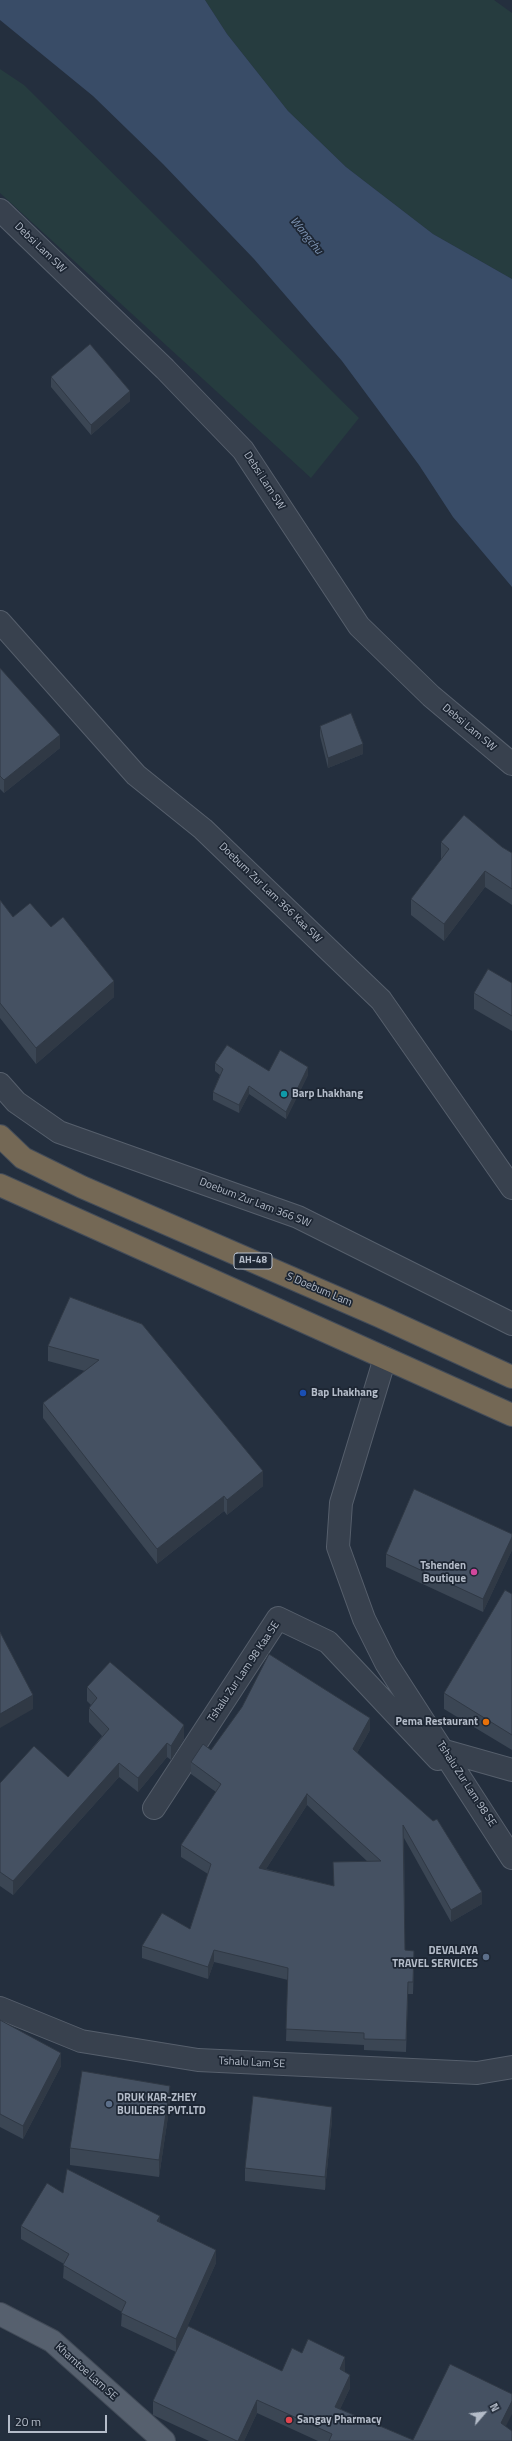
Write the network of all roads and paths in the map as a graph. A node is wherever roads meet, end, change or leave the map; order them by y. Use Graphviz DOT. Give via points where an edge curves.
graph roads {
  1 [pos="0,210"];
  2 [pos="0,622"];
  3 [pos="512,764"];
  4 [pos="0,1084"];
  5 [pos="0,1136"];
  6 [pos="0,1185"];
  7 [pos="512,1188"];
  8 [pos="512,1324"];
  9 [pos="386,1358"];
  10 [pos="512,1376"];
  11 [pos="512,1415"];
  12 [pos="444,1751"];
  13 [pos="512,1770"];
  14 [pos="475,1797"];
  15 [pos="154,1808"];
  16 [pos="512,1858"];
  17 [pos="0,2008"];
  18 [pos="512,2067"];
  19 [pos="0,2314"];
  20 [pos="164,2441"];
  1 -- 3 [label="street, Debsi Lam SW" via="165,369 243,450 359,626 431,696"];
  2 -- 7 [label="street, Doebum Zur Lam 366 Kaa SW" via="136,775 203,829 381,1000"];
  4 -- 8 [label="street, Doebum Zur Lam 366 SW" via="16,1102 59,1132 298,1217"];
  5 -- 10 [label="highway, S Doebum Lam / AH-48" via="23,1158 82,1187"];
  6 -- 9 [label="highway"];
  9 -- 11 [label="highway"];
  9 -- 12 [label="street, Tshalu Zur Lam 98 SE" via="341,1503 338,1547 364,1619 386,1663"];
  12 -- 13 [label="street"];
  12 -- 14 [label="street, Tshalu Zur Lam 98 SE"];
  14 -- 15 [label="street, Tshalu Zur Lam 98 Kaa SE" via="328,1642 278,1618"];
  14 -- 16 [label="street, Tshalu Zur Lam 98 SE"];
  17 -- 18 [label="street, Tshalu Lam SE" via="81,2041 198,2060 477,2073"];
  19 -- 20 [label="main road, Khamtoe Lam SE" via="52,2342"];
}
